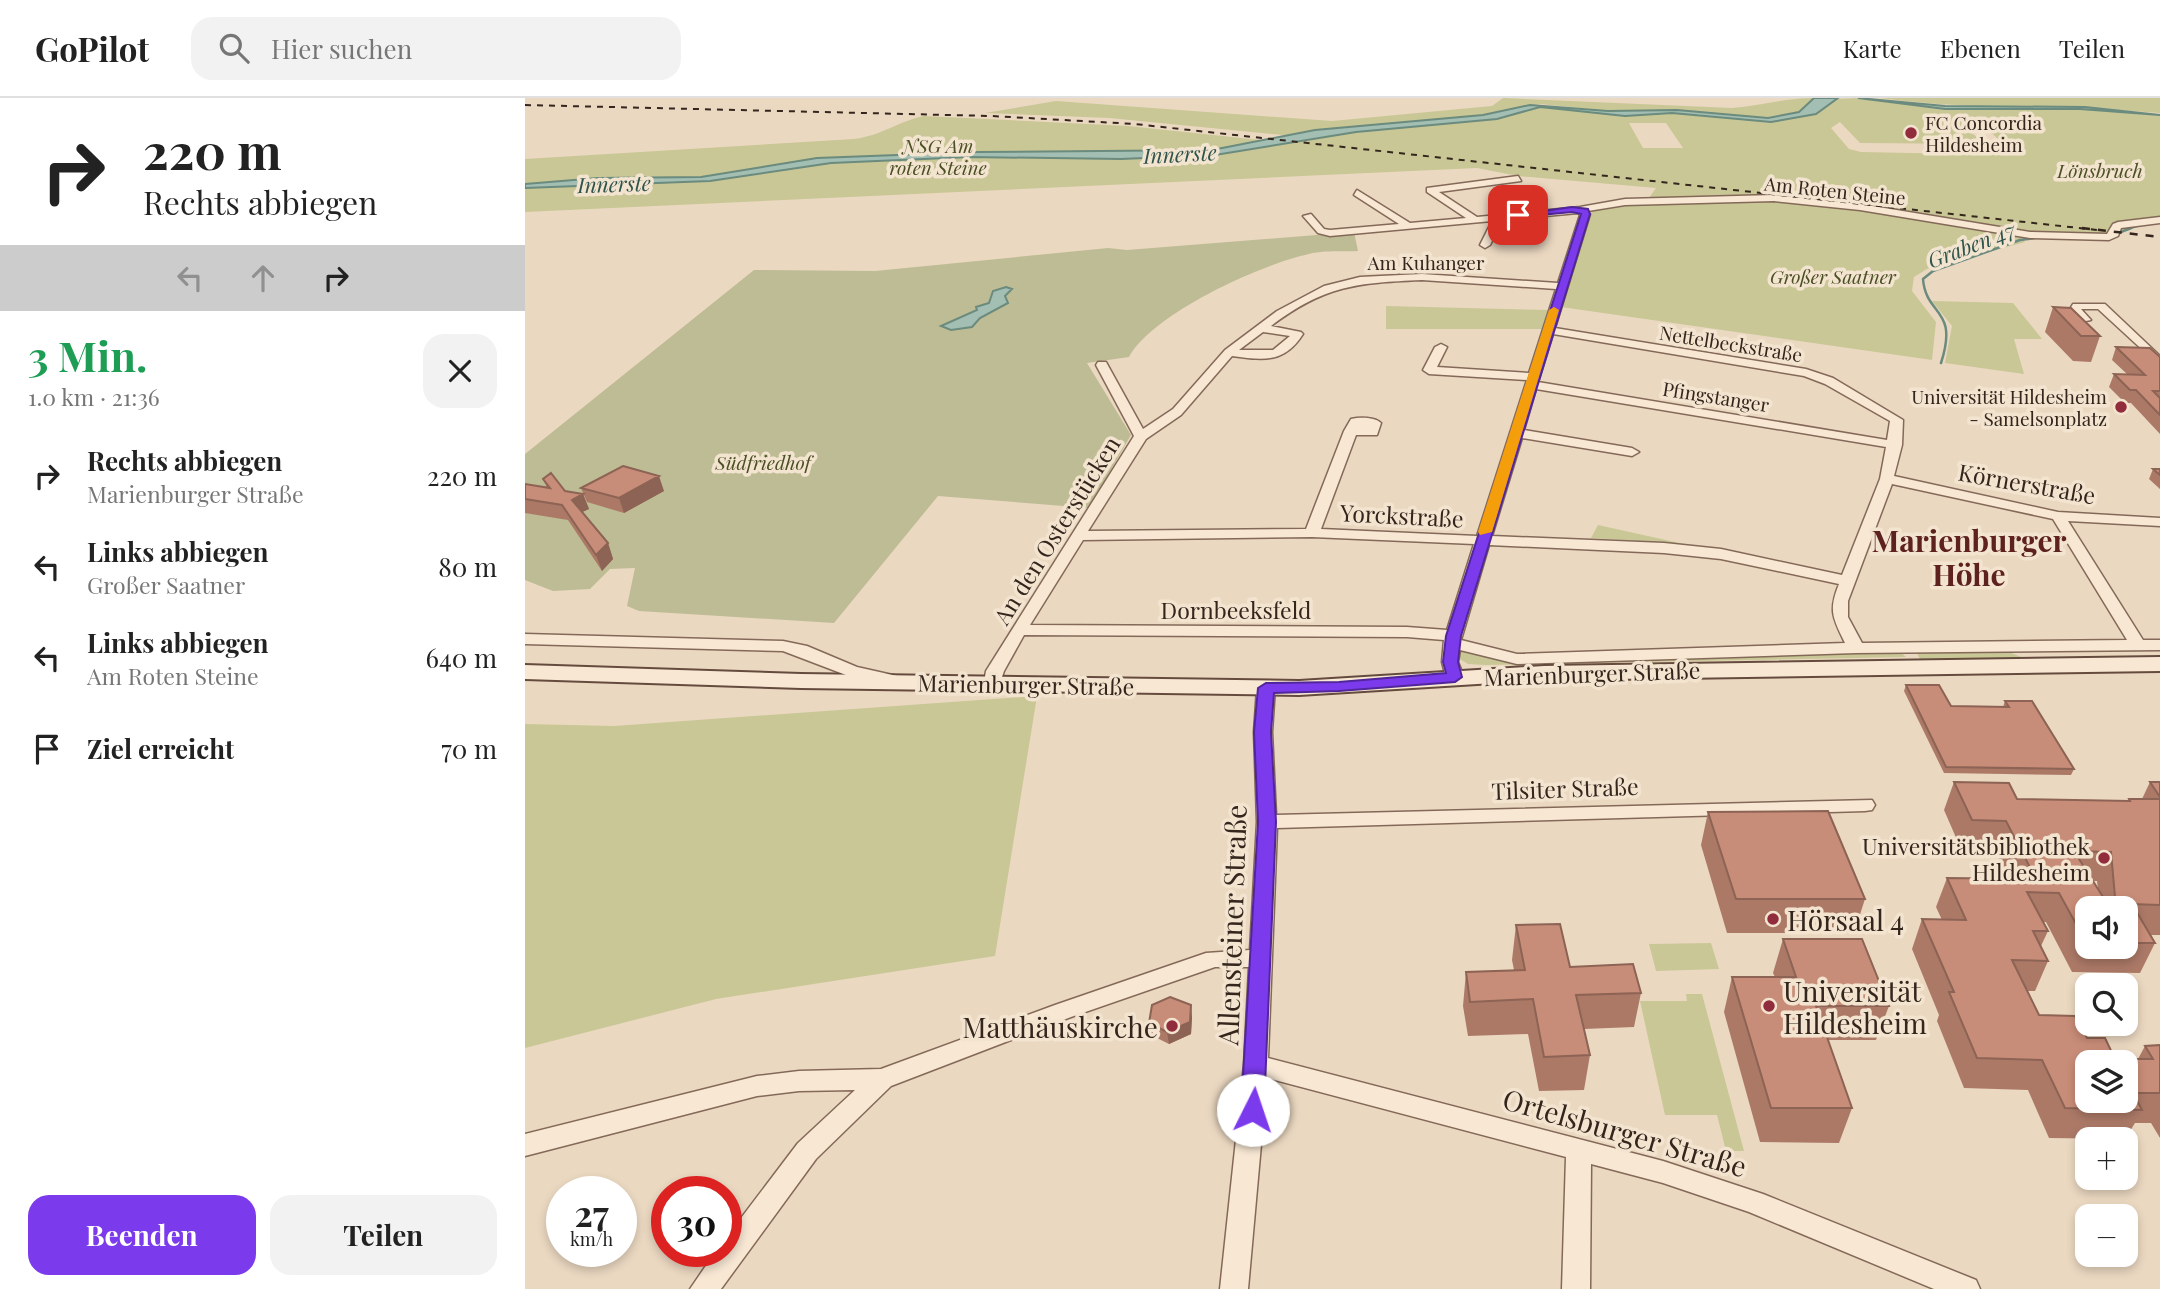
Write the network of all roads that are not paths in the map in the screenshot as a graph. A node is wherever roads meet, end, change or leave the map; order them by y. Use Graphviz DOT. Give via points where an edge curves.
graph roads {
  1 [pos="1518,179"];
  2 [pos="1357,193"];
  3 [pos="1580,210"];
  4 [pos="1308,216"];
  5 [pos="1499,217"];
  6 [pos="1474,219"];
  7 [pos="2160,220"];
  8 [pos="1409,226"];
  9 [pos="1485,245"];
  10 [pos="1562,286"];
  11 [pos="2085,320"];
  12 [pos="1262,328"];
  13 [pos="1548,330"];
  14 [pos="1441,347"];
  15 [pos="1229,352"];
  16 [pos="2160,362"];
  17 [pos="1102,365"];
  18 [pos="1533,381"];
  19 [pos="1351,431"];
  20 [pos="1517,433"];
  21 [pos="1141,436"];
  22 [pos="1895,445"];
  23 [pos="1632,452"];
  24 [pos="1887,479"];
  25 [pos="2058,516"];
  26 [pos="2160,522"];
  27 [pos="1312,533"];
  28 [pos="1078,536"];
  29 [pos="1482,541"];
  30 [pos="1847,581"];
  31 [pos="1019,630"];
  32 [pos="525,639"];
  33 [pos="1453,640"];
  34 [pos="2138,645"];
  35 [pos="2160,645"];
  36 [pos="2005,646"];
  37 [pos="1856,648"];
  38 [pos="813,657"];
  39 [pos="2160,664"];
  40 [pos="2047,665"];
  41 [pos="525,672"];
  42 [pos="1455,677"];
  43 [pos="801,681"];
  44 [pos="900,682"];
  45 [pos="993,682"];
  46 [pos="1266,688"];
  47 [pos="1865,805"];
  48 [pos="1267,822"];
  49 [pos="1261,958"];
  50 [pos="1256,1065"];
  51 [pos="881,1079"];
  52 [pos="525,1145"];
  53 [pos="1579,1149"];
  54 [pos="704,1289"];
  55 [pos="1234,1289"];
  56 [pos="1576,1289"];
  57 [pos="1966,1289"];
  1 -- 6 [label="street" via="1430,190"];
  2 -- 8 [label="street"];
  3 -- 5 [label="street, Am Roten Steine"];
  3 -- 7 [label="street, Am Roten Steine" via="1625,202 1783,198 2035,236 2109,237 2121,224"];
  3 -- 10 [label="street" via="1585,214"];
  4 -- 8 [label="street, Am Roten Steine" via="1321,231 1330,233"];
  5 -- 6 [label="street, Am Roten Steine"];
  5 -- 9 [label="street"];
  6 -- 8 [label="street, Am Roten Steine"];
  10 -- 12 [label="street, Am Kuhanger" via="1466,278 1360,280 1314,294"];
  10 -- 13 [label="street"];
  11 -- 16 [label="street" via="2074,309 2077,306 2101,306"];
  12 -- 15 [label="street, Am Kuhanger"];
  12 -- 15 [label="street" via="1297,334 1278,355"];
  13 -- 18 [label="street"];
  13 -- 22 [label="street, Nettelbeckstraße" via="1806,373 1897,420"];
  14 -- 18 [label="street, Pfingstanger" via="1429,370"];
  15 -- 21 [label="street, Am Kuhanger" via="1177,412"];
  17 -- 21 [label="street, An den Osterstücken"];
  18 -- 20 [label="street"];
  18 -- 22 [label="street, Pfingstanger"];
  19 -- 27 [label="street"];
  20 -- 23 [label="street"];
  20 -- 29 [label="street"];
  21 -- 28 [label="street, An den Osterstücken"];
  22 -- 24 [label="street"];
  24 -- 25 [label="street, Körnerstraße"];
  24 -- 30 [label="street"];
  25 -- 26 [label="street, Körnerstraße"];
  25 -- 34 [label="street"];
  27 -- 28 [label="street, Yorckstraße"];
  27 -- 29 [label="street, Yorckstraße"];
  28 -- 31 [label="street, An den Osterstücken"];
  29 -- 30 [label="street, Yorckstraße" via="1721,554"];
  29 -- 33 [label="street"];
  30 -- 37 [label="street" via="1840,617"];
  31 -- 33 [label="street, Dornbeeksfeld" via="1407,632"];
  31 -- 45 [label="street, An den Osterstücken"];
  32 -- 38 [label="street" via="783,646"];
  33 -- 37 [label="street, Marienburger Straße" via="1517,659"];
  33 -- 42 [label="street" via="1450,662"];
  34 -- 35 [label="street, Marienburger Straße"];
  34 -- 36 [label="street, Marienburger Straße"];
  36 -- 37 [label="street, Marienburger Straße"];
  36 -- 40 [label="street, Marienburger Straße"];
  38 -- 43 [label="street" via="812,667"];
  38 -- 44 [label="street"];
  39 -- 40 [label="main road, Marienburger Straße"];
  40 -- 42 [label="main road, Marienburger Straße"];
  41 -- 43 [label="main road, Marienburger Straße"];
  42 -- 46 [label="main road, Marienburger Straße"];
  43 -- 44 [label="main road, Marienburger Straße"];
  44 -- 45 [label="main road, Marienburger Straße"];
  45 -- 46 [label="main road, Marienburger Straße"];
  46 -- 48 [label="street, Allensteiner Straße"];
  47 -- 48 [label="street, Tilsiter Straße"];
  48 -- 49 [label="street, Allensteiner Straße"];
  49 -- 50 [label="street, Allensteiner Straße"];
  49 -- 51 [label="street" via="1214,959"];
  50 -- 53 [label="street, Ortelsburger Straße"];
  50 -- 55 [label="street, Allensteiner Straße"];
  51 -- 52 [label="street" via="757,1086"];
  51 -- 54 [label="street" via="807,1151"];
  53 -- 56 [label="street"];
  53 -- 57 [label="street, Ortelsburger Straße" via="1754,1202"];
}
